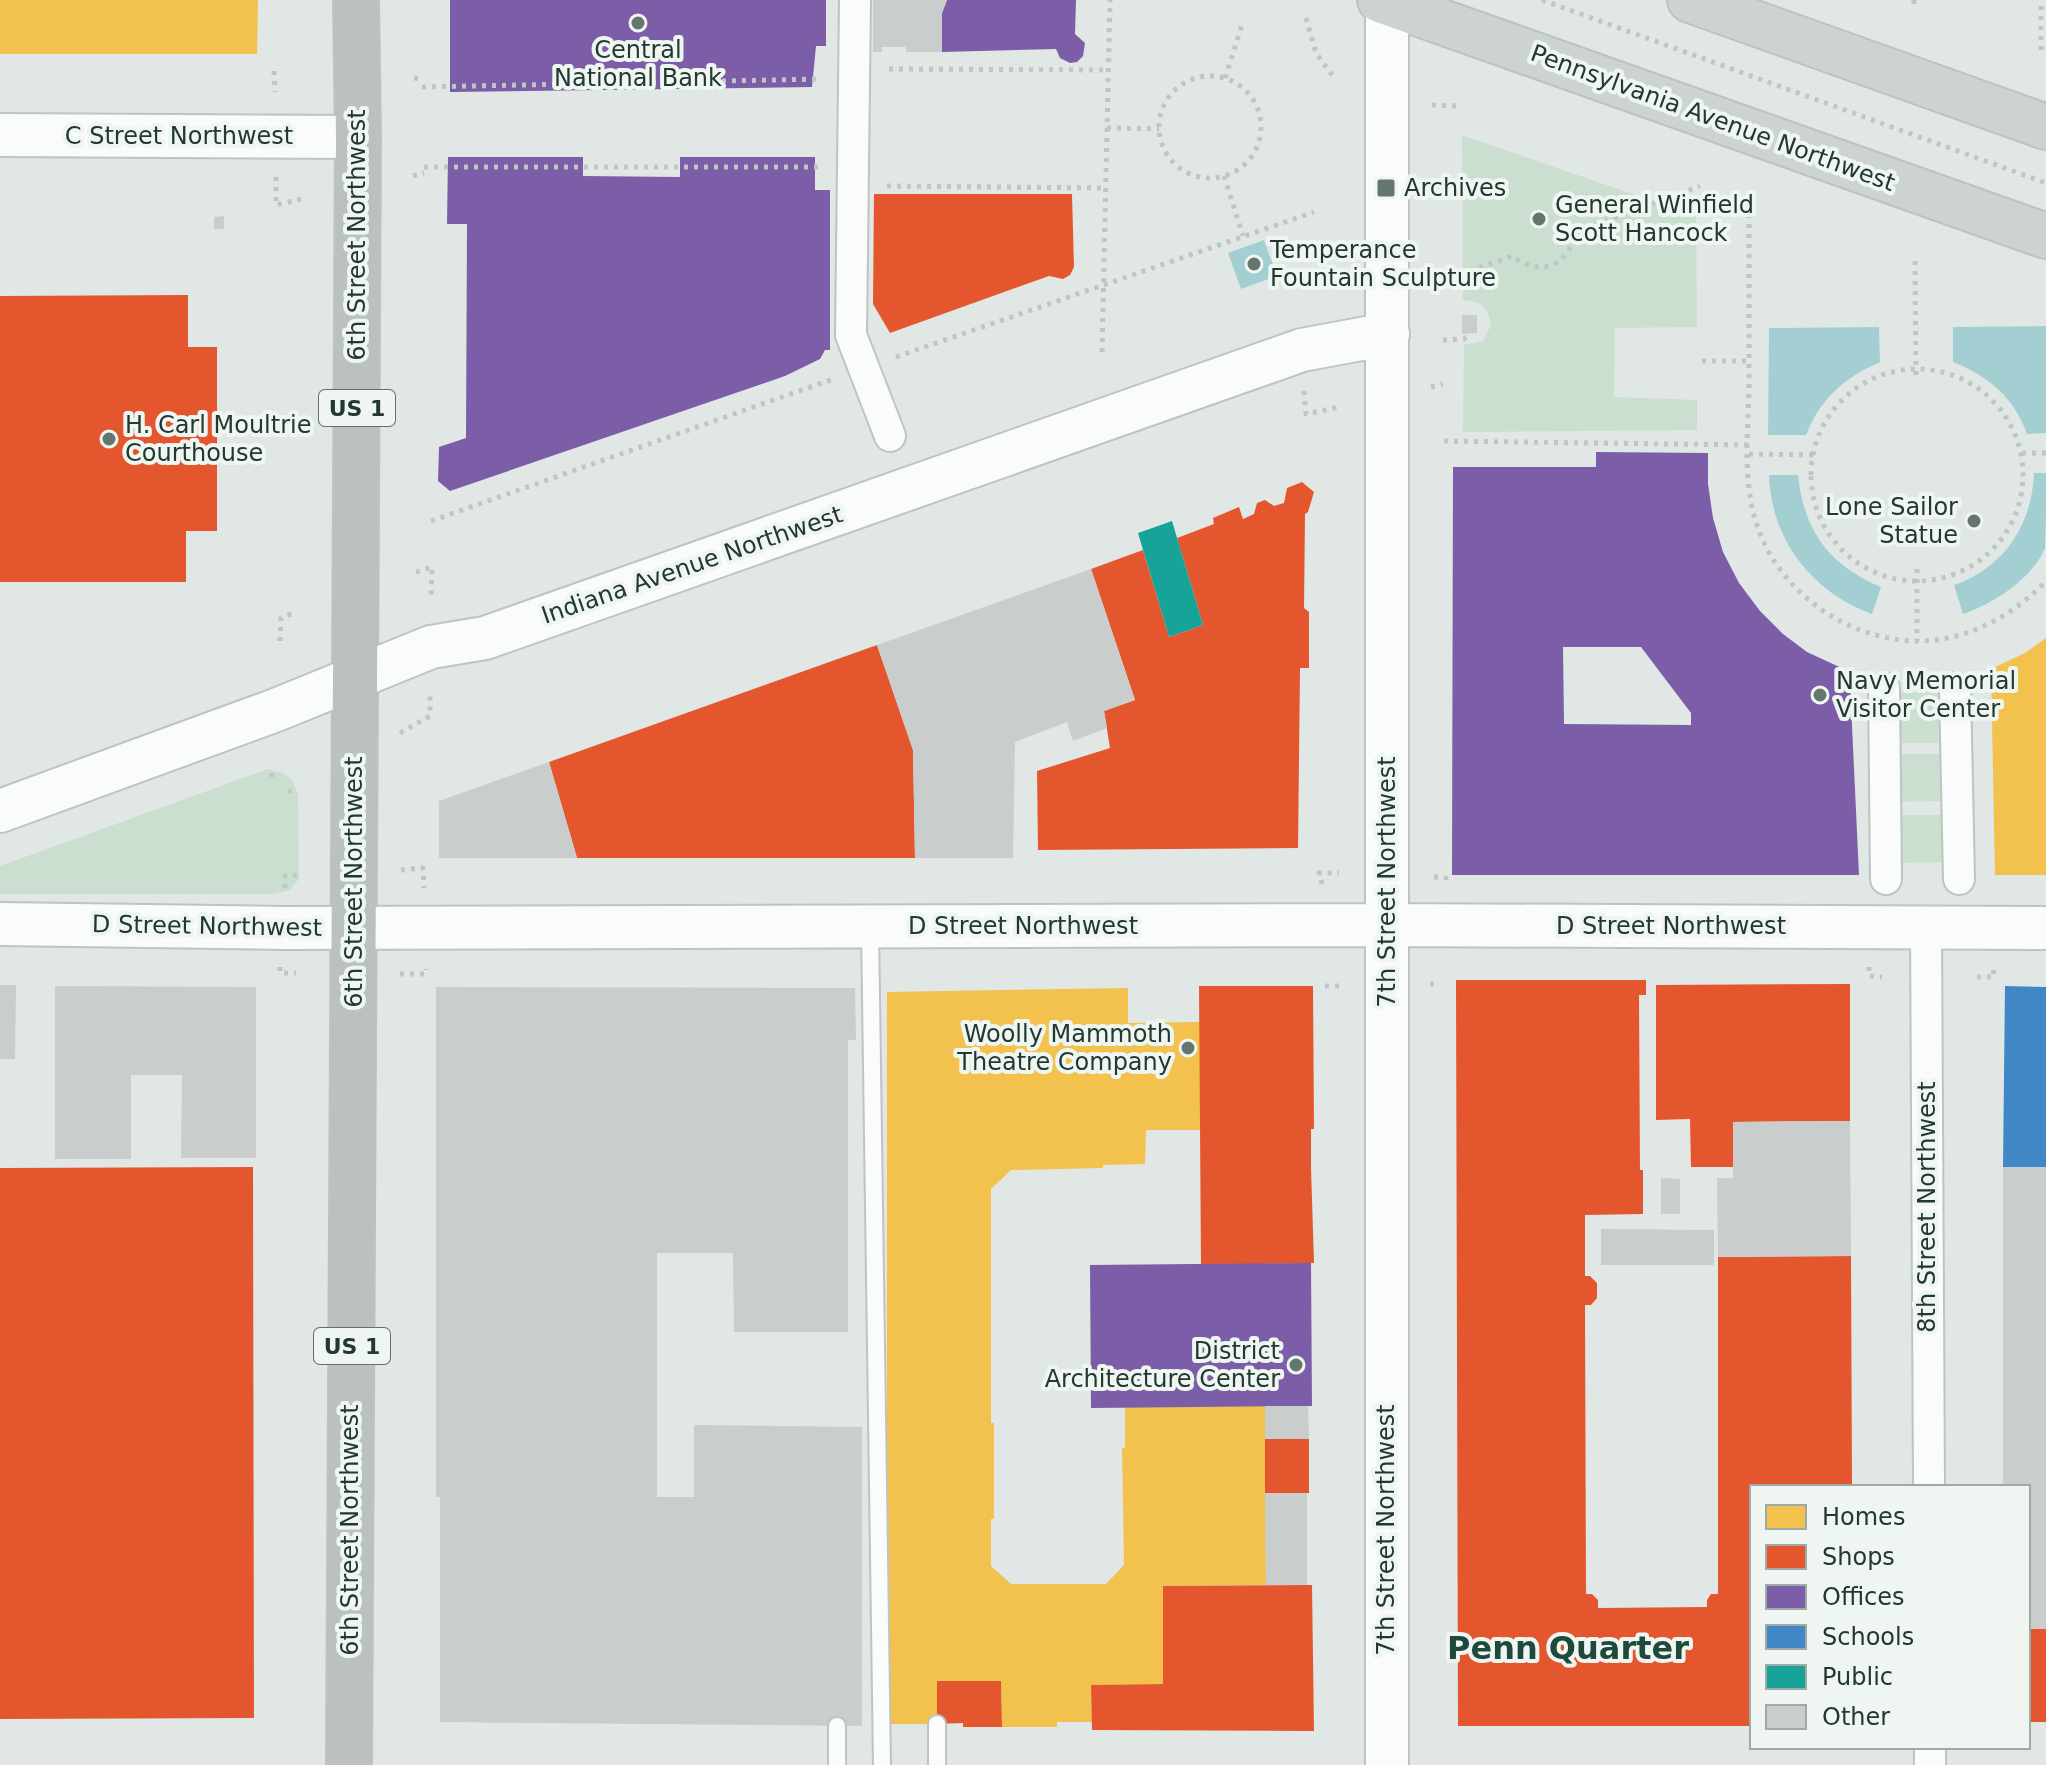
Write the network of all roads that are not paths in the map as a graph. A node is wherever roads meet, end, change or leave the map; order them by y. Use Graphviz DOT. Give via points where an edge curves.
graph roads {
  1 [pos="356,0"];
  2 [pos="855,0"];
  3 [pos="1690,0"];
  4 [pos="1385,1"];
  5 [pos="2046,127"];
  6 [pos="0,135"];
  7 [pos="358,137"];
  8 [pos="2046,236"];
  9 [pos="1388,334"];
  10 [pos="890,436"];
  11 [pos="355,679"];
  12 [pos="1884,688"];
  13 [pos="1955,688"];
  14 [pos="0,811"];
  15 [pos="1886,879"];
  16 [pos="1959,879"];
  17 [pos="0,924"];
  18 [pos="1387,925"];
  19 [pos="870,926"];
  20 [pos="354,927"];
  21 [pos="1926,927"];
  22 [pos="2046,928"];
  23 [pos="1929,1485"];
  24 [pos="937,1724"];
  25 [pos="837,1726"];
  26 [pos="349,1765"];
  27 [pos="837,1765"];
  28 [pos="882,1765"];
  29 [pos="937,1765"];
  30 [pos="1387,1765"];
  1 -- 7 [label="highway, 6th Street Northwest / US 1"];
  2 -- 10 [label="street" via="851,335"];
  3 -- 5 [label="main road"];
  4 -- 8 [label="main road, Pennsylvania Avenue Northwest"];
  4 -- 9 [label="street, 7th Street Northwest"];
  6 -- 7 [label="street, C Street Northwest"];
  7 -- 11 [label="highway, 6th Street Northwest / US 1"];
  9 -- 11 [label="street, Indiana Avenue Northwest" via="1302,350 485,638 431,647"];
  9 -- 18 [label="street, 7th Street Northwest"];
  11 -- 14 [label="street, Indiana Avenue Northwest"];
  11 -- 20 [label="highway, 6th Street Northwest / US 1"];
  12 -- 15 [label="street"];
  13 -- 16 [label="street"];
  17 -- 20 [label="street, D Street Northwest"];
  18 -- 19 [label="street, D Street Northwest"];
  18 -- 21 [label="street, D Street Northwest"];
  18 -- 30 [label="street, 7th Street Northwest"];
  19 -- 20 [label="street, D Street Northwest"];
  19 -- 28 [label="lane"];
  20 -- 26 [label="highway, 6th Street Northwest / US 1"];
  21 -- 22 [label="street, D Street Northwest"];
  21 -- 23 [label="street, 8th Street Northwest"];
  24 -- 29 [label="lane"];
  25 -- 27 [label="lane"];
}
